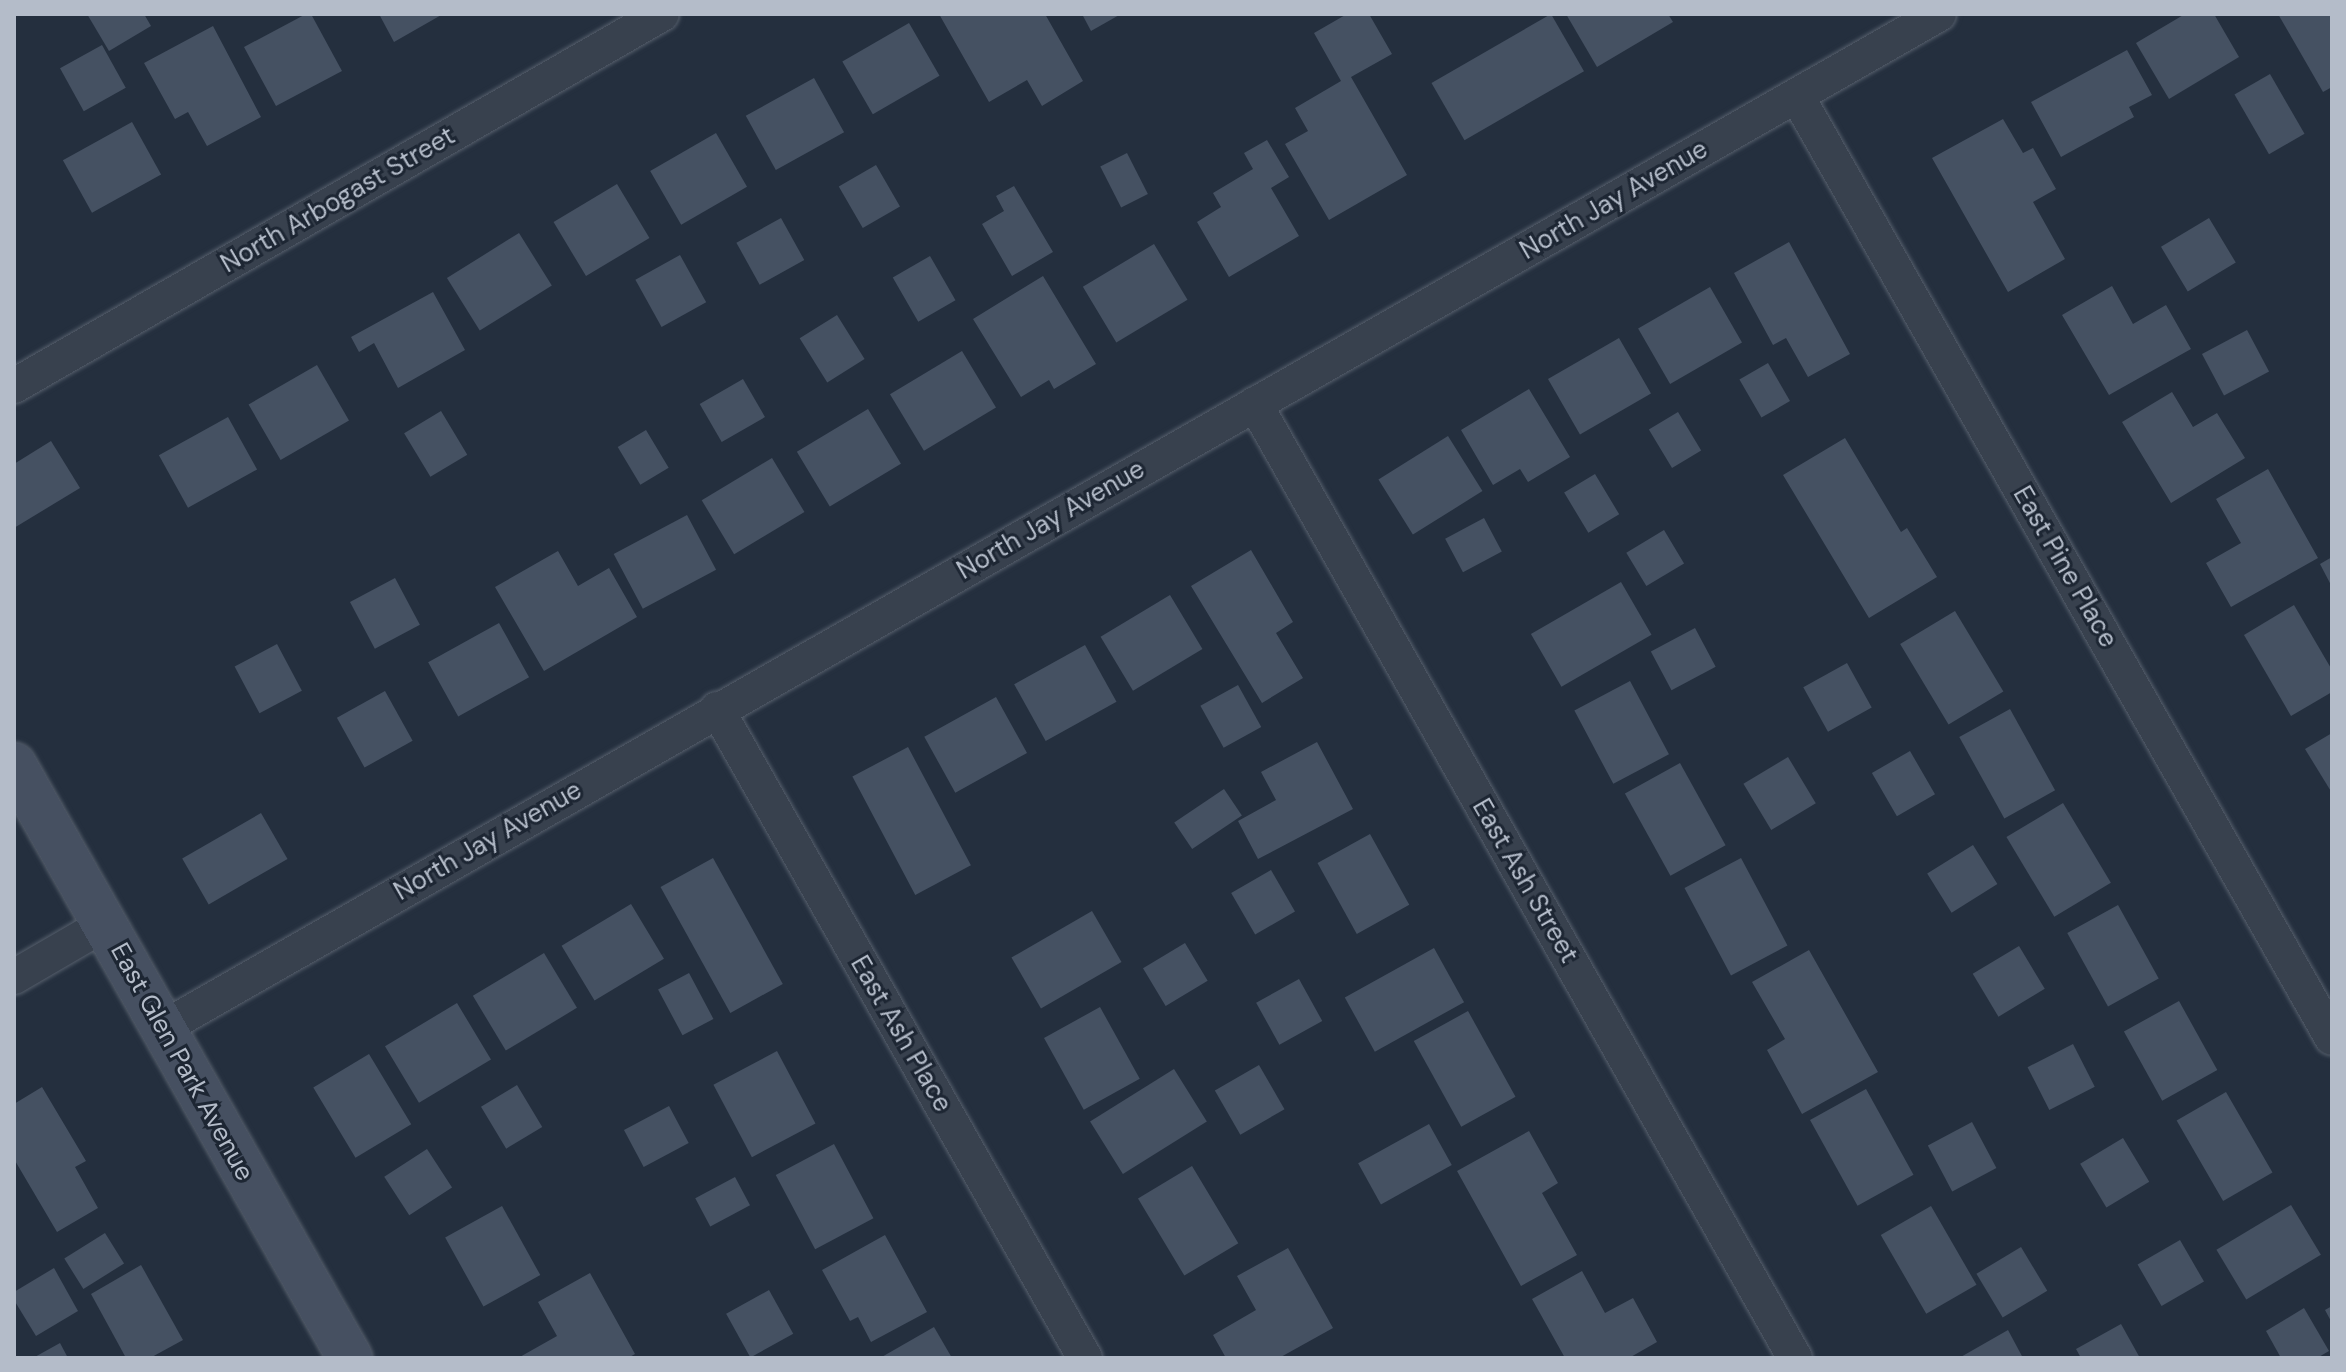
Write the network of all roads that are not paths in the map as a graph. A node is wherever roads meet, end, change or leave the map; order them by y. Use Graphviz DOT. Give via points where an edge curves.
graph roads {
  1 [pos="662,14"];
  2 [pos="1939,14"];
  3 [pos="1797,96"];
  4 [pos="14,386"];
  5 [pos="1255,404"];
  6 [pos="717,709"];
  7 [pos="14,765"];
  8 [pos="105,924"];
  9 [pos="14,977"];
  10 [pos="163,1028"];
  11 [pos="2332,1038"];
  12 [pos="350,1358"];
  13 [pos="1085,1358"];
  14 [pos="1795,1358"];
  1 -- 4 [label="street, North Arbogast Street"];
  2 -- 3 [label="street, North Jay Avenue"];
  3 -- 5 [label="street, North Jay Avenue"];
  3 -- 11 [label="street, East Pine Place"];
  5 -- 6 [label="street, North Jay Avenue"];
  5 -- 14 [label="street, East Ash Street"];
  6 -- 10 [label="street, North Jay Avenue"];
  6 -- 13 [label="street, East Ash Place"];
  7 -- 8 [label="main road, East Glen Park Avenue"];
  8 -- 9 [label="street"];
  8 -- 10 [label="main road, East Glen Park Avenue"];
  10 -- 12 [label="main road, East Glen Park Avenue"];
}
